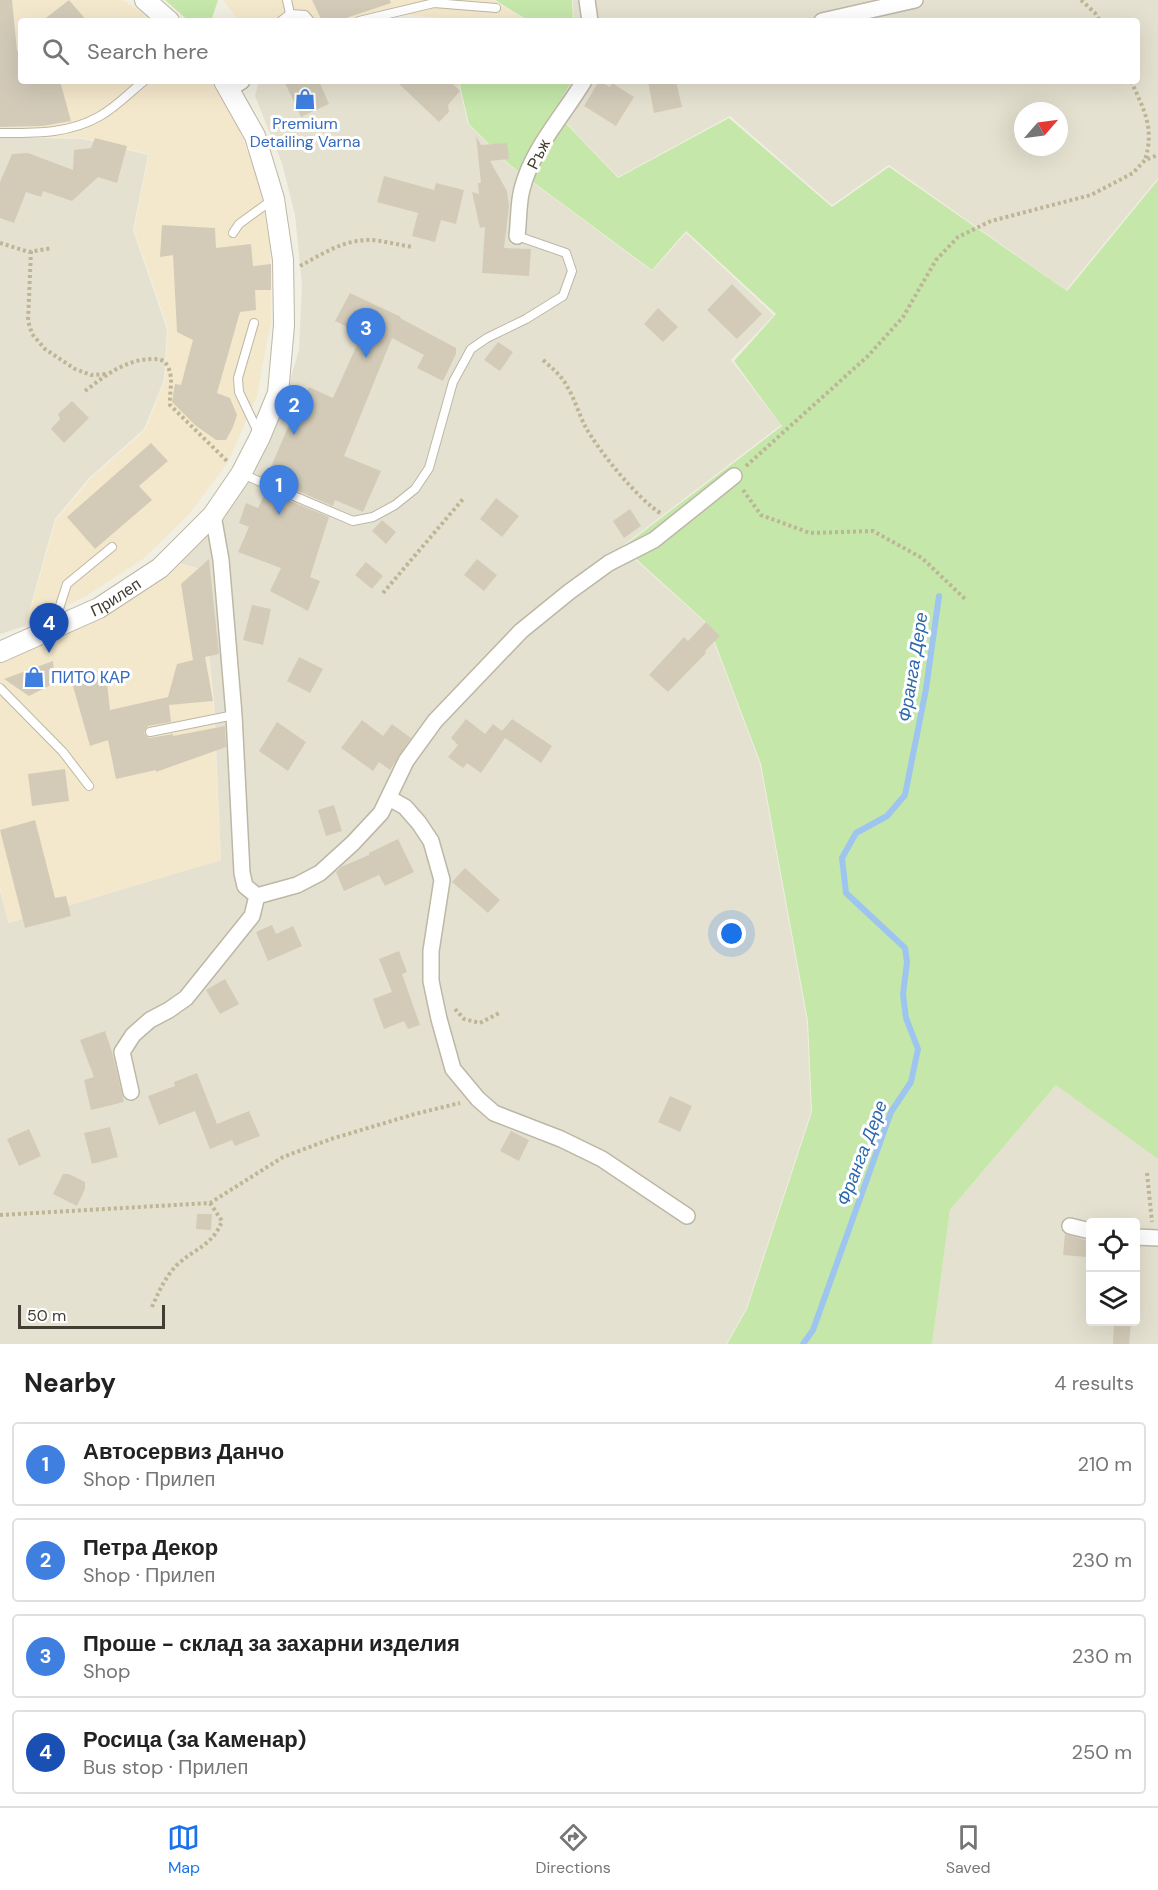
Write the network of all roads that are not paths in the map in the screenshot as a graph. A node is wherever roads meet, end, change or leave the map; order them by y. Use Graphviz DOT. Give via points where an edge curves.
graph roads {
  1 [pos="145,0"];
  2 [pos="287,0"];
  3 [pos="587,0"];
  4 [pos="915,0"];
  5 [pos="477,4"];
  6 [pos="496,8"];
  7 [pos="290,14"];
  8 [pos="166,18"];
  9 [pos="285,18"];
  10 [pos="308,18"];
  11 [pos="364,18"];
  12 [pos="590,18"];
  13 [pos="835,18"];
  14 [pos="140,84"];
  15 [pos="232,84"];
  16 [pos="582,84"];
  17 [pos="0,133"];
  18 [pos="274,199"];
  19 [pos="233,233"];
  20 [pos="517,236"];
  21 [pos="254,323"];
  22 [pos="260,437"];
  23 [pos="241,474"];
  24 [pos="734,476"];
  25 [pos="213,515"];
  26 [pos="112,547"];
  27 [pos="51,631"];
  28 [pos="0,652"];
  29 [pos="0,688"];
  30 [pos="234,715"];
  31 [pos="150,732"];
  32 [pos="89,786"];
  33 [pos="389,798"];
  34 [pos="257,896"];
  35 [pos="131,1092"];
  36 [pos="687,1216"];
  37 [pos="1070,1226"];
  38 [pos="1086,1230"];
  39 [pos="1140,1237"];
  40 [pos="1156,1238"];
  1 -- 8 [label="street"];
  2 -- 7 [label="lane"];
  3 -- 12 [label="street"];
  4 -- 13 [label="street"];
  5 -- 6 [label="lane"];
  5 -- 11 [label="lane" via="434,3 373,13"];
  7 -- 9 [label="lane"];
  7 -- 10 [label="lane"];
  14 -- 17 [label="lane" via="101,116 81,125 62,131"];
  15 -- 18 [label="street, Прилеп" via="255,136"];
  16 -- 20 [label="street, Ръж" via="532,163 522,190"];
  18 -- 19 [label="lane" via="239,224"];
  18 -- 22 [label="street, Прилеп" via="283,260 284,325 278,393"];
  20 -- 23 [label="lane" via="566,253 572,271 563,296 471,349 453,382 429,468 415,489 373,517 353,521"];
  21 -- 22 [label="lane" via="238,378 239,392"];
  22 -- 23 [label="street, Прилеп"];
  23 -- 25 [label="street, Прилеп"];
  24 -- 33 [label="street" via="654,540 609,564 522,631 435,721 406,761"];
  25 -- 27 [label="street, Прилеп" via="160,568 99,608"];
  25 -- 30 [label="street" via="221,560"];
  26 -- 27 [label="lane" via="67,584"];
  27 -- 28 [label="street, Прилеп"];
  29 -- 32 [label="lane"];
  30 -- 31 [label="lane"];
  30 -- 34 [label="street" via="242,873 245,886"];
  33 -- 34 [label="street" via="381,813 320,873 297,885"];
  33 -- 36 [label="street" via="405,807 431,841 442,880 431,951 431,981 453,1069 494,1113 602,1159"];
  34 -- 35 [label="street" via="252,916 186,998 150,1020 122,1052"];
  37 -- 38 [label="street"];
  39 -- 40 [label="street"];
}
